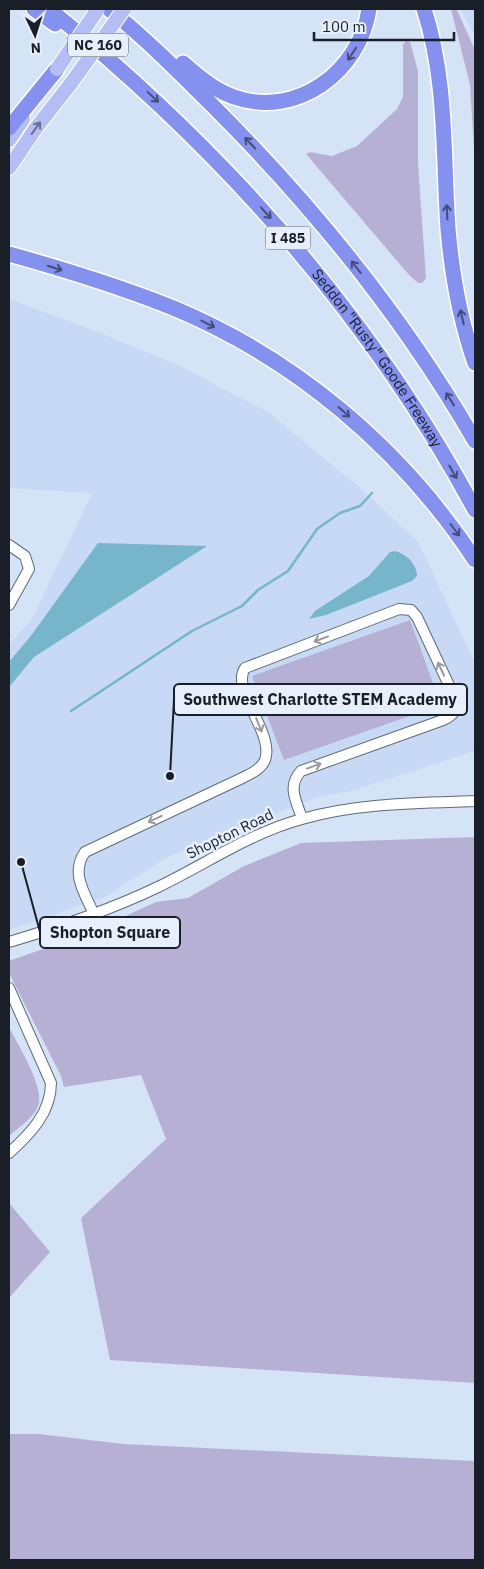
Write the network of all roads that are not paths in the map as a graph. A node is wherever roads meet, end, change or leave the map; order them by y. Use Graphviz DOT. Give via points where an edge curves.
graph roads {
  1 [pos="34,9"];
  2 [pos="49,9"];
  3 [pos="98,9"];
  4 [pos="109,9"];
  5 [pos="124,9"];
  6 [pos="369,9"];
  7 [pos="424,9"];
  8 [pos="139,33"];
  9 [pos="57,69"];
  10 [pos="136,82"];
  11 [pos="9,128"];
  12 [pos="9,140"];
  13 [pos="9,168"];
  14 [pos="9,254"];
  15 [pos="475,364"];
  16 [pos="475,440"];
  17 [pos="475,510"];
  18 [pos="9,545"];
  19 [pos="475,560"];
  20 [pos="9,605"];
  21 [pos="475,801"];
  22 [pos="302,818"];
  23 [pos="94,914"];
  24 [pos="9,942"];
  25 [pos="9,988"];
  26 [pos="9,1153"];
  1 -- 10 [label="highway"];
  2 -- 10 [label="highway, Seddon \"Rusty\" Goode Freeway / I 485"];
  3 -- 9 [label="main road, NC 160, bridge"];
  4 -- 8 [label="highway, I 485"];
  13 -- 5 [label="main road, NC 160, one-way, bridge"];
  6 -- 8 [label="highway, one-way" via="362,37 337,74 313,90 269,102 244,100 216,89"];
  15 -- 7 [label="highway, one-way" via="456,294 448,229 440,82"];
  16 -- 8 [label="highway, I 485, one-way" via="388,308 340,247 249,142"];
  9 -- 11 [label="highway"];
  9 -- 12 [label="main road, NC 160"];
  10 -- 17 [label="highway, Seddon \"Rusty\" Goode Freeway / I 485, one-way" via="223,165 326,283 432,434"];
  14 -- 19 [label="highway, one-way" via="170,307 262,354 308,384 368,433 416,482 445,516"];
  18 -- 20 [label="street" via="25,556 29,569"];
  21 -- 22 [label="street, Shopton Road" via="374,807"];
  22 -- 23 [label="street, Shopton Road" via="240,843 158,887"];
  22 -- 23 [label="street, one-way" via="292,790 292,783 301,771 443,720 455,712 455,698 411,610 399,609 245,668 241,680 266,746 265,760 260,768 245,776 85,852 78,874"];
  23 -- 24 [label="street, Shopton Road"];
  25 -- 26 [label="street" via="51,1083 51,1095 42,1117"];
}
